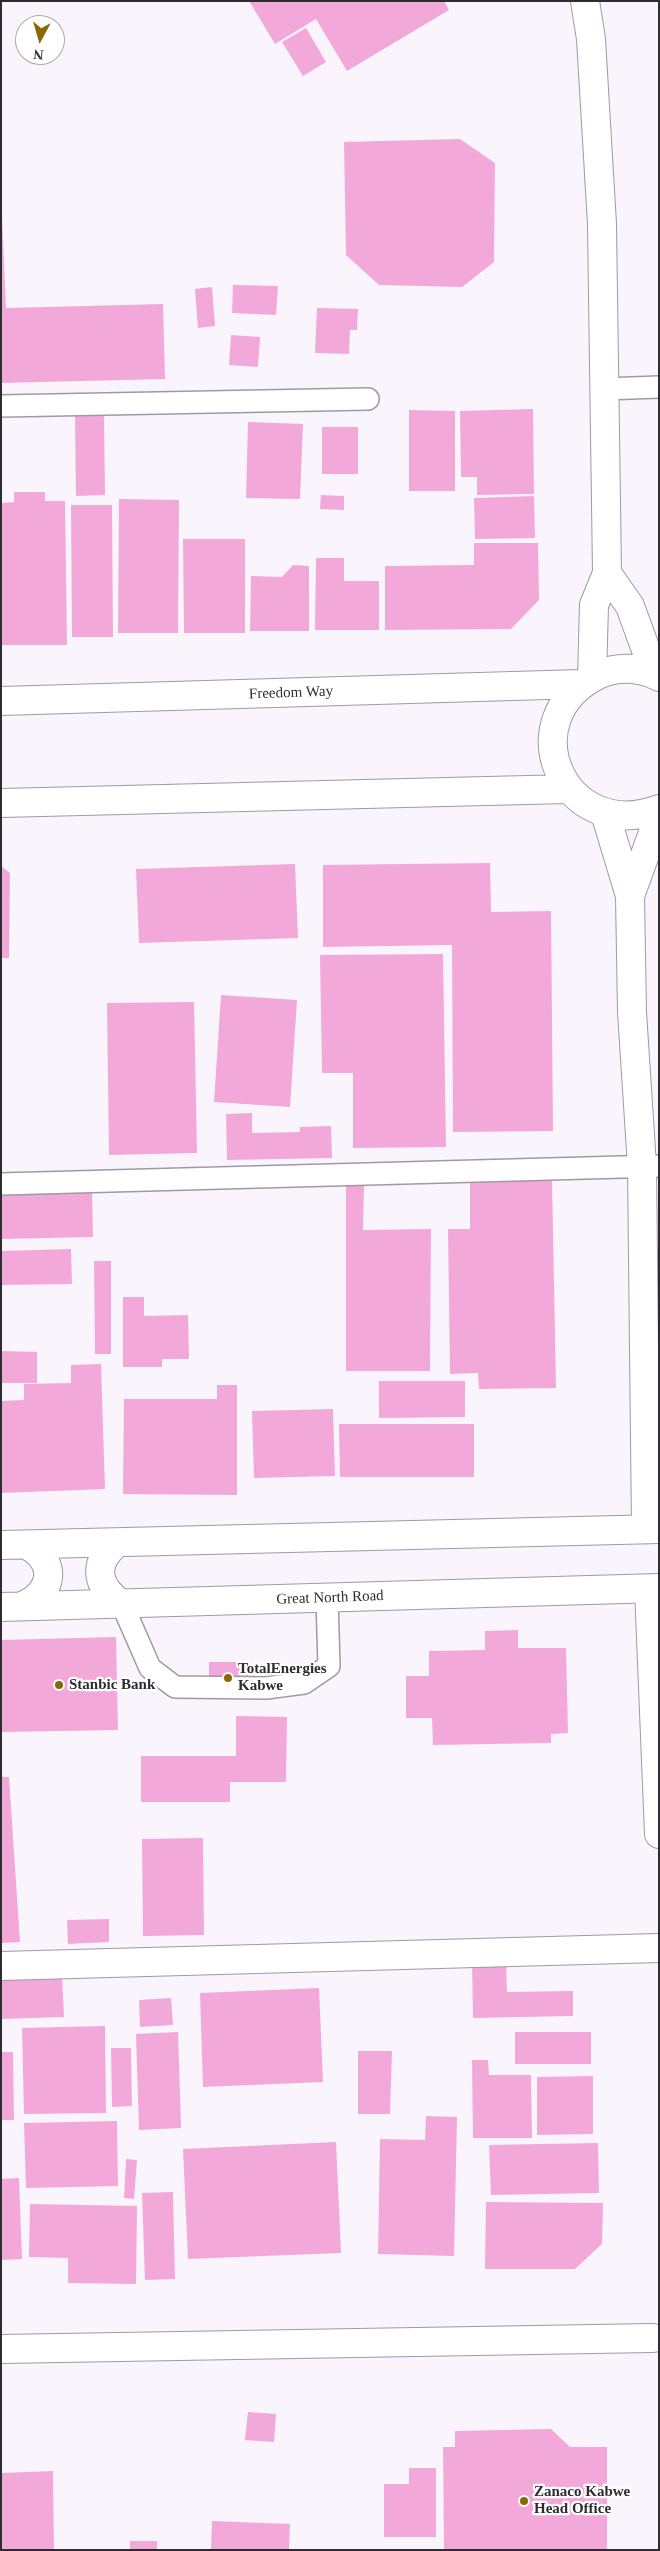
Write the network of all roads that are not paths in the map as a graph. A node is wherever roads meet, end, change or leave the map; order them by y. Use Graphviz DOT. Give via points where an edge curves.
graph roads {
  1 [pos="585,1"];
  2 [pos="659,387"];
  3 [pos="604,389"];
  4 [pos="368,399"];
  5 [pos="1,406"];
  6 [pos="607,573"];
  7 [pos="657,676"];
  8 [pos="587,681"];
  9 [pos="1,701"];
  10 [pos="568,789"];
  11 [pos="1,803"];
  12 [pos="659,809"];
  13 [pos="605,813"];
  14 [pos="659,816"];
  15 [pos="630,896"];
  16 [pos="650,1166"];
  17 [pos="1,1184"];
  18 [pos="652,1529"];
  19 [pos="117,1543"];
  20 [pos="14,1545"];
  21 [pos="654,1588"];
  22 [pos="327,1598"];
  23 [pos="122,1604"];
  24 [pos="12,1606"];
  25 [pos="659,1834"];
  26 [pos="659,1948"];
  27 [pos="1,1966"];
  28 [pos="657,2340"];
  29 [pos="1,2349"];
  1 -- 3 [label="main road" via="591,39 602,224"];
  2 -- 3 [label="lane"];
  3 -- 6 [label="main road"];
  4 -- 5 [label="lane"];
  6 -- 7 [label="main road" via="630,606"];
  6 -- 8 [label="main road" via="594,605"];
  7 -- 8 [label="main road" via="623,668 607,671"];
  8 -- 9 [label="main road, Freedom Way"];
  8 -- 10 [label="main road" via="567,698 553,734 558,772"];
  10 -- 11 [label="main road"];
  10 -- 13 [label="main road" via="585,804"];
  12 -- 13 [label="main road" via="643,815"];
  13 -- 15 [label="main road"];
  14 -- 15 [label="main road"];
  15 -- 16 [label="main road" via="632,1012"];
  16 -- 17 [label="lane"];
  16 -- 18 [label="main road"];
  18 -- 19 [label="main road"];
  19 -- 20 [label="main road"];
  19 -- 23 [label="main road" via="102,1562 100,1575 110,1596"];
  20 -- 24 [label="main road" via="43,1557 48,1576 41,1595"];
  21 -- 22 [label="main road, Great North Road"];
  21 -- 25 [label="main road"];
  22 -- 23 [label="main road, Great North Road"];
  22 -- 23 [label="lane" via="330,1666 304,1684 266,1688 175,1686 150,1668"];
  23 -- 24 [label="main road, Great North Road"];
  26 -- 27 [label="main road"];
  28 -- 29 [label="main road"];
}
